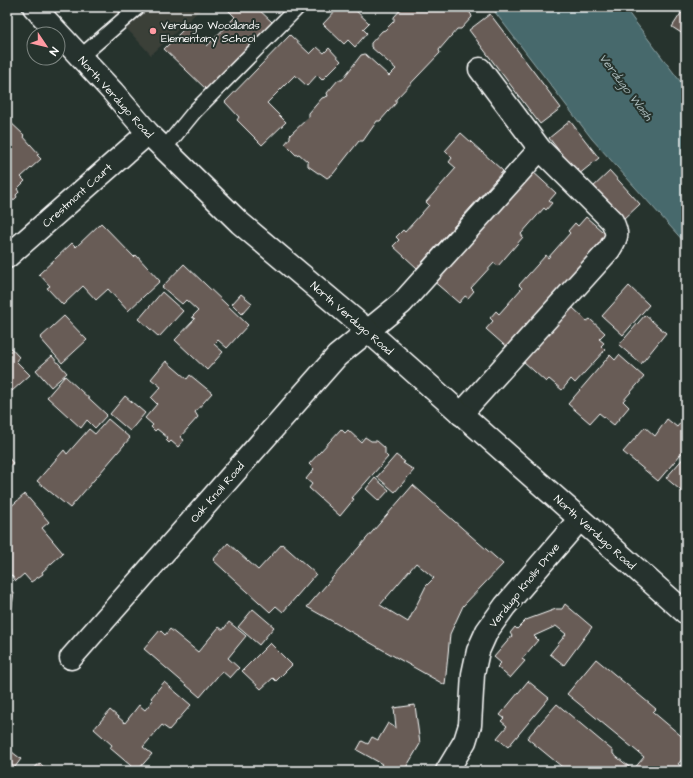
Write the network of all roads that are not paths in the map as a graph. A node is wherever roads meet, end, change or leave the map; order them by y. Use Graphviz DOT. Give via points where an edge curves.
graph roads {
  1 [pos="34,7"];
  2 [pos="138,7"];
  3 [pos="298,7"];
  4 [pos="79,58"];
  5 [pos="480,69"];
  6 [pos="148,133"];
  7 [pos="164,149"];
  8 [pos="540,149"];
  9 [pos="7,257"];
  10 [pos="368,331"];
  11 [pos="461,414"];
  12 [pos="580,519"];
  13 [pos="686,613"];
  14 [pos="71,658"];
  15 [pos="447,771"];
  1 -- 4 [label="street, North Verdugo Road"];
  2 -- 4 [label="lane"];
  3 -- 7 [label="lane" via="194,112"];
  4 -- 6 [label="street, North Verdugo Road" via="113,92"];
  5 -- 8 [label="street"];
  6 -- 7 [label="street, North Verdugo Road"];
  6 -- 9 [label="street, Crestmont Court"];
  7 -- 10 [label="street, North Verdugo Road" via="240,224"];
  8 -- 10 [label="street, Oak Knoll Road" via="402,303"];
  8 -- 11 [label="street" via="612,221 618,232 617,237 609,250"];
  10 -- 11 [label="street, North Verdugo Road"];
  10 -- 14 [label="street, Oak Knoll Road" via="337,356"];
  11 -- 12 [label="street, North Verdugo Road"];
  12 -- 13 [label="street, North Verdugo Road"];
  12 -- 15 [label="street, Verdugo Knolls Drive" via="487,630 478,651 473,674 470,725 465,741"];
}
